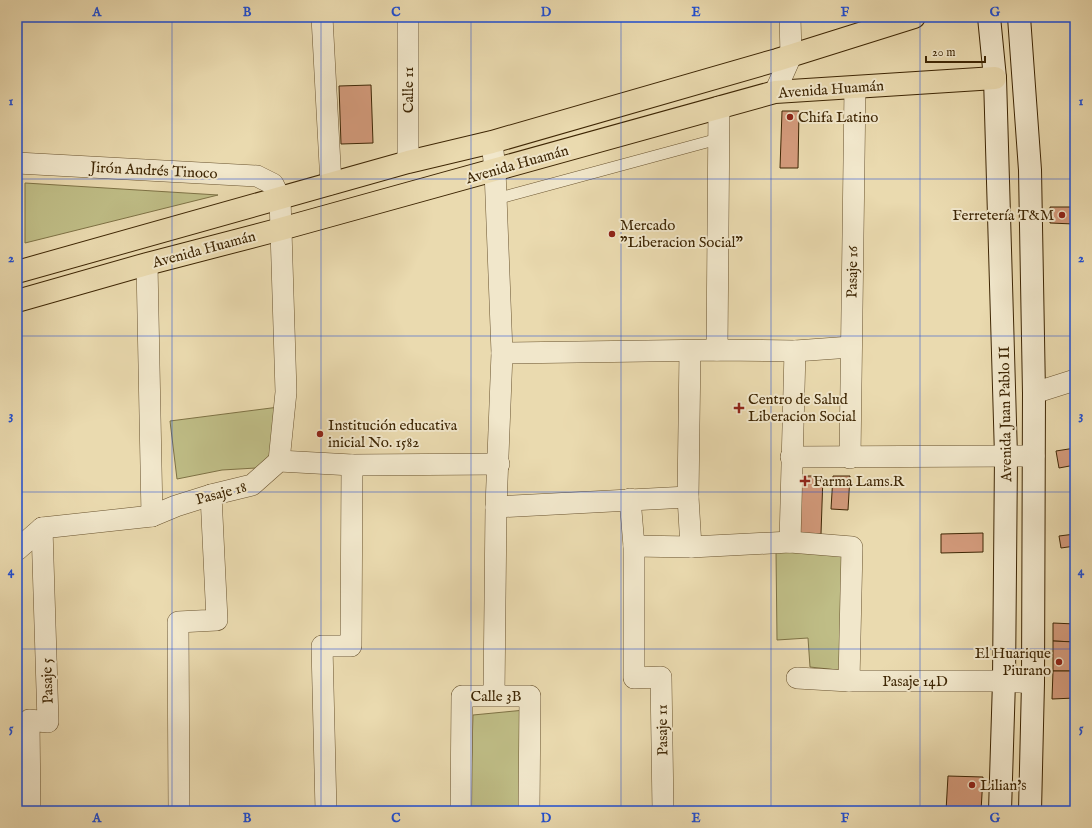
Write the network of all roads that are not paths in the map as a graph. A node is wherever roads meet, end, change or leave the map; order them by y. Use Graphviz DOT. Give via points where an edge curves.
graph roads {
  1 [pos="322,17"];
  2 [pos="408,17"];
  3 [pos="790,17"];
  4 [pos="914,17"];
  5 [pos="989,17"];
  6 [pos="1020,17"];
  7 [pos="791,56"];
  8 [pos="996,78"];
  9 [pos="1024,80"];
  10 [pos="855,86"];
  11 [pos="775,92"];
  12 [pos="719,107"];
  13 [pos="718,139"];
  14 [pos="492,142"];
  15 [pos="408,162"];
  16 [pos="17,163"];
  17 [pos="494,170"];
  18 [pos="331,184"];
  19 [pos="280,198"];
  20 [pos="496,199"];
  21 [pos="280,229"];
  22 [pos="147,264"];
  23 [pos="17,272"];
  24 [pos="17,301"];
  25 [pos="851,348"];
  26 [pos="717,350"];
  27 [pos="690,351"];
  28 [pos="795,351"];
  29 [pos="502,353"];
  30 [pos="1075,380"];
  31 [pos="1034,393"];
  32 [pos="1006,456"];
  33 [pos="1034,456"];
  34 [pos="791,457"];
  35 [pos="850,458"];
  36 [pos="279,462"];
  37 [pos="499,464"];
  38 [pos="352,465"];
  39 [pos="211,494"];
  40 [pos="688,497"];
  41 [pos="630,499"];
  42 [pos="496,507"];
  43 [pos="152,516"];
  44 [pos="42,528"];
  45 [pos="790,542"];
  46 [pos="634,546"];
  47 [pos="691,547"];
  48 [pos="17,550"];
  49 [pos="797,678"];
  50 [pos="849,681"];
  51 [pos="1004,681"];
  52 [pos="1033,684"];
  53 [pos="494,695"];
  54 [pos="30,811"];
  55 [pos="179,811"];
  56 [pos="326,811"];
  57 [pos="461,811"];
  58 [pos="529,811"];
  59 [pos="663,811"];
  60 [pos="1000,811"];
  61 [pos="1030,811"];
  1 -- 18 [label="street"];
  2 -- 15 [label="street, Calle 11"];
  3 -- 7 [label="street"];
  4 -- 7 [label="main road, Avenida Huamán"];
  5 -- 8 [label="main road, Avenida Juan Pablo II"];
  6 -- 9 [label="main road, Avenida Juan Pablo II"];
  7 -- 11 [label="street"];
  7 -- 14 [label="main road, Avenida Huamán"];
  8 -- 9 [label="main road, Avenida Huamán"];
  8 -- 10 [label="main road, Avenida Huamán"];
  8 -- 32 [label="main road, Avenida Juan Pablo II"];
  9 -- 31 [label="main road, Avenida Juan Pablo II" via="1030,170"];
  10 -- 11 [label="main road, Avenida Huamán"];
  10 -- 25 [label="street, Pasaje 16"];
  11 -- 12 [label="main road, Avenida Huamán"];
  12 -- 13 [label="street"];
  12 -- 17 [label="main road, Avenida Huamán"];
  13 -- 20 [label="lane"];
  13 -- 26 [label="street"];
  14 -- 15 [label="main road, Avenida Huamán"];
  14 -- 17 [label="street"];
  15 -- 18 [label="main road, Avenida Huamán"];
  16 -- 19 [label="street, Jirón Andrés Tinoco" via="257,176 273,184"];
  17 -- 20 [label="street"];
  17 -- 21 [label="main road, Avenida Huamán"];
  18 -- 19 [label="main road, Avenida Huamán"];
  19 -- 21 [label="street"];
  19 -- 23 [label="main road, Avenida Huamán"];
  20 -- 29 [label="street"];
  21 -- 22 [label="main road, Avenida Huamán"];
  21 -- 36 [label="street" via="286,392"];
  22 -- 24 [label="main road, Avenida Huamán"];
  22 -- 43 [label="street"];
  25 -- 28 [label="street"];
  25 -- 35 [label="street, Pasaje 16"];
  26 -- 27 [label="street"];
  26 -- 28 [label="street"];
  27 -- 29 [label="street"];
  27 -- 40 [label="street"];
  28 -- 34 [label="street"];
  29 -- 37 [label="street"];
  30 -- 31 [label="street"];
  31 -- 33 [label="main road, Avenida Juan Pablo II"];
  32 -- 33 [label="street"];
  32 -- 35 [label="street"];
  32 -- 51 [label="main road, Avenida Juan Pablo II"];
  33 -- 52 [label="main road, Avenida Juan Pablo II"];
  34 -- 35 [label="street"];
  34 -- 45 [label="street"];
  36 -- 38 [label="street"];
  36 -- 39 [label="street, Pasaje 18" via="252,485"];
  37 -- 38 [label="street"];
  37 -- 42 [label="street"];
  38 -- 56 [label="street" via="351,646 322,646"];
  39 -- 43 [label="street, Pasaje 18"];
  39 -- 55 [label="street" via="217,620 178,622"];
  40 -- 41 [label="street"];
  40 -- 47 [label="street"];
  41 -- 42 [label="street"];
  41 -- 46 [label="street"];
  42 -- 53 [label="street"];
  43 -- 44 [label="street, Pasaje 18"];
  44 -- 48 [label="street"];
  44 -- 54 [label="street, Pasaje 5" via="48,722 29,720"];
  45 -- 47 [label="street"];
  45 -- 50 [label="street" via="852,547"];
  46 -- 47 [label="street"];
  46 -- 59 [label="street, Pasaje 11" via="634,678 661,677"];
  49 -- 50 [label="street, Pasaje 14D"];
  50 -- 51 [label="street, Pasaje 14D"];
  51 -- 52 [label="street, Pasaje 14D"];
  51 -- 60 [label="main road, Avenida Juan Pablo II"];
  52 -- 61 [label="main road, Avenida Juan Pablo II"];
  53 -- 57 [label="street, Calle 3B" via="462,696"];
  53 -- 58 [label="street, Calle 3B" via="530,696"];
}
